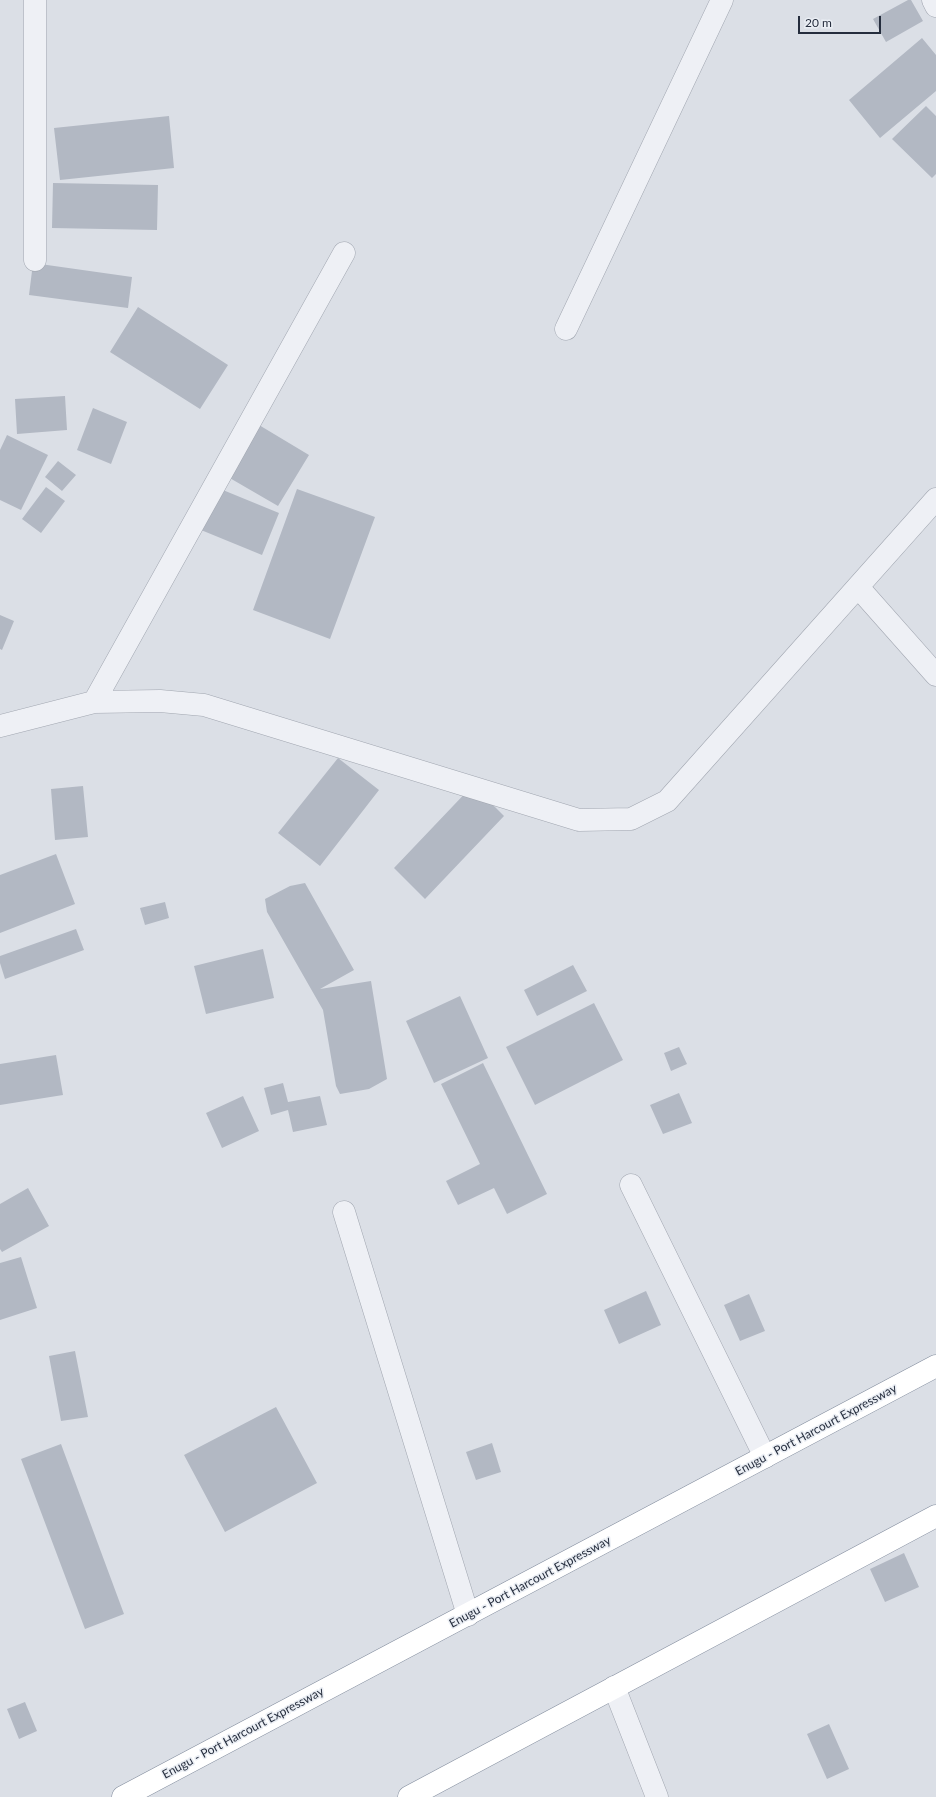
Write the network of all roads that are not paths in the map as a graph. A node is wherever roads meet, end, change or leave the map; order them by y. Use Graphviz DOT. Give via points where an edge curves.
graph roads {
  1 [pos="35,0"];
  2 [pos="722,0"];
  3 [pos="933,0"];
  4 [pos="936,6"];
  5 [pos="344,253"];
  6 [pos="35,260"];
  7 [pos="566,329"];
  8 [pos="936,499"];
  9 [pos="858,587"];
  10 [pos="936,675"];
  11 [pos="94,702"];
  12 [pos="0,726"];
  13 [pos="631,1185"];
  14 [pos="344,1212"];
  15 [pos="936,1366"];
  16 [pos="765,1457"];
  17 [pos="936,1516"];
  18 [pos="468,1615"];
  19 [pos="614,1687"];
  20 [pos="420,1795"];
  21 [pos="123,1797"];
  22 [pos="657,1797"];
  1 -- 6 [label="street"];
  2 -- 7 [label="street"];
  3 -- 4 [label="street"];
  5 -- 11 [label="street"];
  8 -- 9 [label="street"];
  9 -- 10 [label="street"];
  9 -- 11 [label="street" via="667,802 631,819 579,820 204,705 160,701"];
  11 -- 12 [label="street"];
  13 -- 16 [label="street"];
  14 -- 18 [label="street"];
  15 -- 16 [label="highway, Enugu - Port Harcourt Expressway"];
  16 -- 18 [label="highway, Enugu - Port Harcourt Expressway"];
  17 -- 19 [label="highway"];
  18 -- 21 [label="highway, Enugu - Port Harcourt Expressway"];
  19 -- 20 [label="highway"];
  19 -- 22 [label="street"];
}
